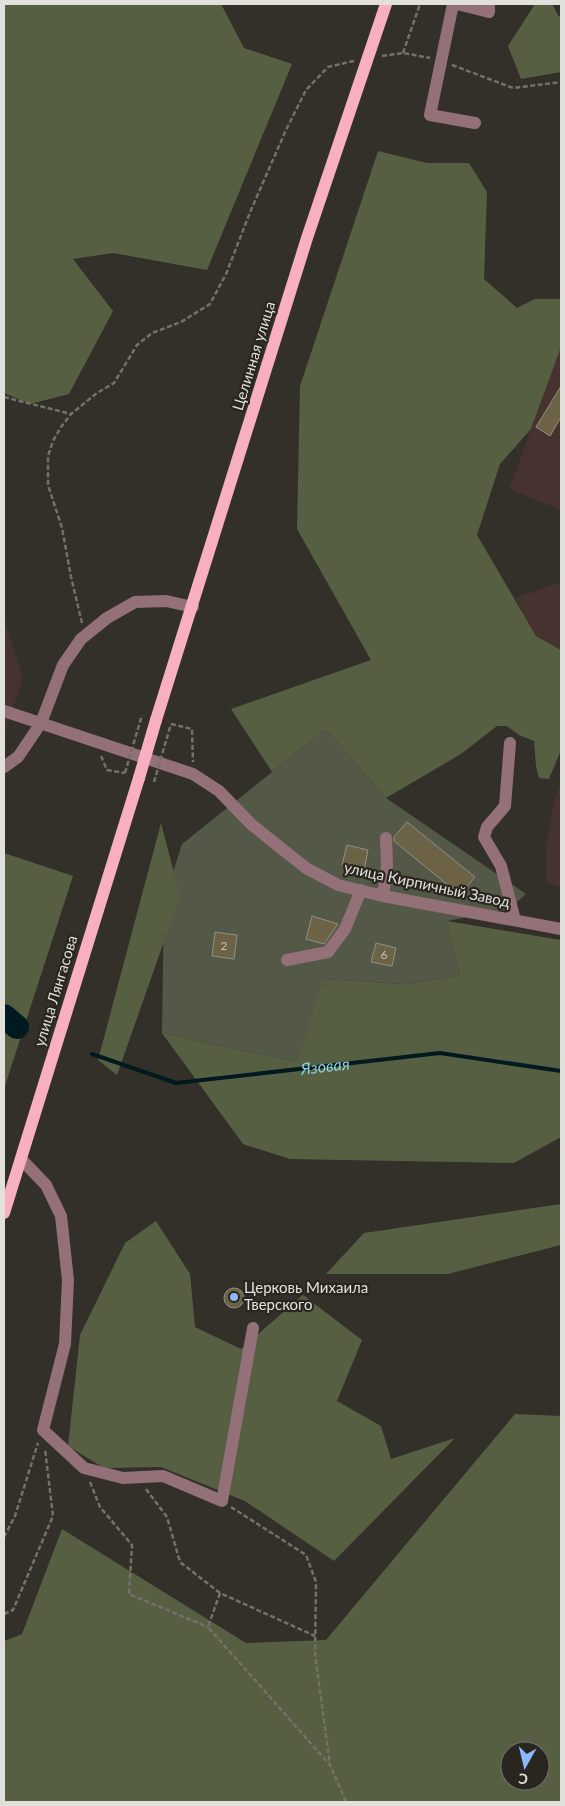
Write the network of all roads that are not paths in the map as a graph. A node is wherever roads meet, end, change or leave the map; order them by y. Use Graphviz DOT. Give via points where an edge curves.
graph roads {
  1 [pos="386,4"];
  2 [pos="455,4"];
  3 [pos="490,4"];
  4 [pos="475,123"];
  5 [pos="193,607"];
  6 [pos="4,711"];
  7 [pos="156,720"];
  8 [pos="41,723"];
  9 [pos="510,743"];
  10 [pos="4,767"];
  11 [pos="386,838"];
  12 [pos="361,890"];
  13 [pos="383,896"];
  14 [pos="515,920"];
  15 [pos="561,929"];
  16 [pos="287,960"];
  17 [pos="20,1159"];
  18 [pos="4,1213"];
  19 [pos="253,1328"];
  1 -- 5 [label="main road, Целинная улица" via="307,238"];
  2 -- 3 [label="street" via="489,12"];
  2 -- 4 [label="street" via="430,115"];
  5 -- 7 [label="main road, Целинная улица"];
  5 -- 8 [label="street" via="166,601 135,602 107,618 81,639 63,665"];
  6 -- 8 [label="street, улица Кирпичный Завод"];
  7 -- 17 [label="main road, улица Лянгасова, bridge"];
  8 -- 10 [label="street" via="18,757"];
  8 -- 12 [label="street, улица Кирпичный Завод" via="194,774 219,791 252,825 306,868 338,885"];
  9 -- 14 [label="street" via="505,806 487,828 484,837 501,866"];
  11 -- 13 [label="street"];
  12 -- 13 [label="street, улица Кирпичный Завод"];
  12 -- 16 [label="street" via="346,929 328,952"];
  13 -- 14 [label="street, улица Кирпичный Завод"];
  14 -- 15 [label="street, улица Кирпичный Завод"];
  17 -- 18 [label="main road, улица Лянгасова"];
  17 -- 19 [label="street" via="46,1185 61,1216 68,1280 65,1344 43,1430 84,1468 123,1478 163,1476 222,1501"];
}
